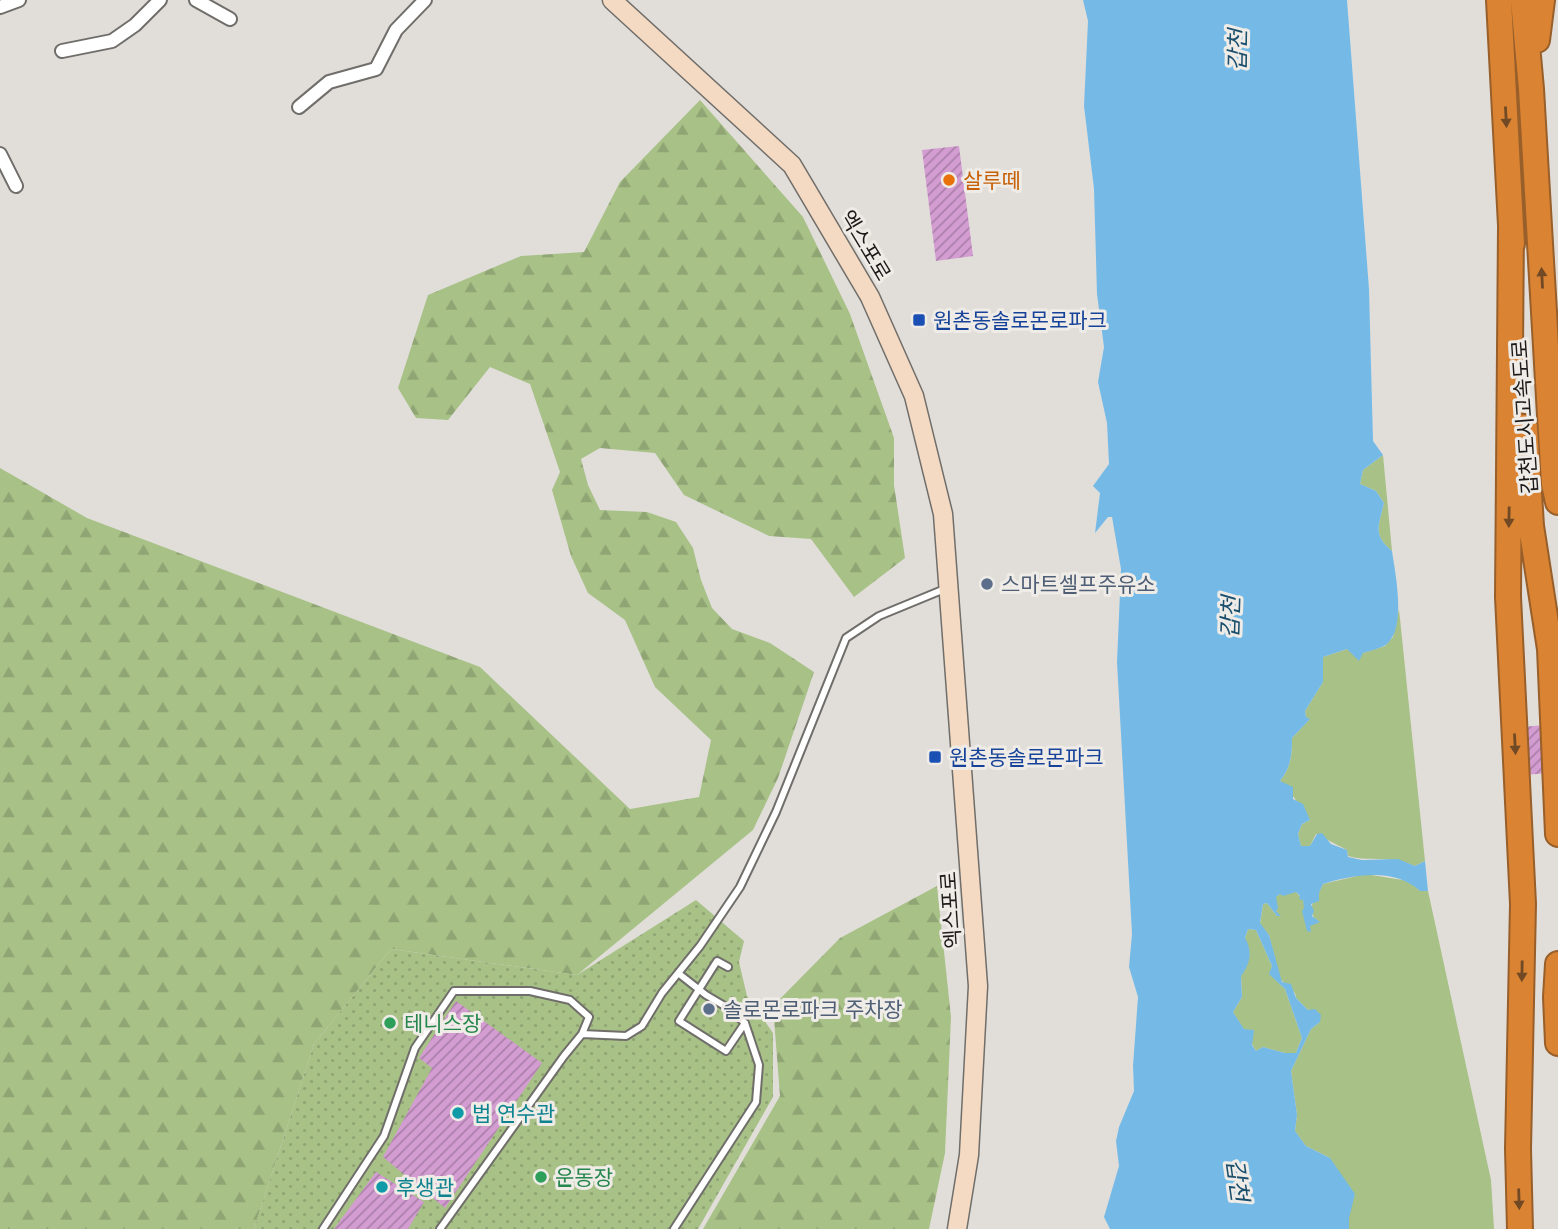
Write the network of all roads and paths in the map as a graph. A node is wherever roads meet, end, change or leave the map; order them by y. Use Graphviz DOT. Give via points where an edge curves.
graph roads {
  1 [pos="19,0"];
  2 [pos="160,0"];
  3 [pos="196,0"];
  4 [pos="425,0"];
  5 [pos="612,0"];
  6 [pos="1482,0"];
  7 [pos="1499,0"];
  8 [pos="1523,0"];
  9 [pos="1542,0"];
  10 [pos="0,7"];
  11 [pos="230,19"];
  12 [pos="62,51"];
  13 [pos="1504,86"];
  14 [pos="1531,89"];
  15 [pos="299,107"];
  16 [pos="0,154"];
  17 [pos="16,186"];
  18 [pos="1511,228"];
  19 [pos="1547,346"];
  20 [pos="1558,402"];
  21 [pos="1558,502"];
  22 [pos="948,587"];
  23 [pos="1558,834"];
  24 [pos="1558,964"];
  25 [pos="728,967"];
  26 [pos="678,974"];
  27 [pos="699,989"];
  28 [pos="745,1023"];
  29 [pos="582,1034"];
  30 [pos="1558,1043"];
  31 [pos="323,1229"];
  32 [pos="440,1229"];
  33 [pos="674,1229"];
  34 [pos="957,1229"];
  35 [pos="1520,1229"];
  1 -- 10 [label="street"];
  2 -- 12 [label="street" via="112,41"];
  3 -- 11 [label="street"];
  4 -- 15 [label="street" via="396,30 376,69 329,82"];
  5 -- 22 [label="main road, 엑스포로" via="792,165 870,297 914,396 943,514"];
  6 -- 13 [label="highway"];
  7 -- 13 [label="highway, 갑천도시고속도로"];
  8 -- 14 [label="highway, 갑천도시고속도로"];
  9 -- 14 [label="highway"];
  13 -- 18 [label="highway, 갑천도시고속도로, one-way"];
  19 -- 14 [label="highway, 갑천도시고속도로, one-way"];
  16 -- 17 [label="street"];
  18 -- 23 [label="highway, 갑천도시고속도로" via="1531,526 1550,649"];
  18 -- 35 [label="highway, one-way" via="1508,597 1523,904"];
  19 -- 20 [label="highway"];
  19 -- 21 [label="highway, 갑천도시고속도로"];
  22 -- 26 [label="lane" via="878,615 846,638 776,812 740,887"];
  22 -- 34 [label="main road, 엑스포로" via="978,986 969,1156"];
  24 -- 30 [label="highway"];
  25 -- 27 [label="lane" via="717,961"];
  26 -- 27 [label="lane"];
  26 -- 29 [label="lane" via="642,1026 626,1036"];
  27 -- 28 [label="lane"];
  27 -- 28 [label="lane" via="679,1021 726,1051"];
  28 -- 33 [label="lane" via="759,1065 756,1102"];
  29 -- 31 [label="lane" via="589,1017 570,1000 530,990 454,991 415,1048 384,1136"];
  29 -- 32 [label="lane"];
}
